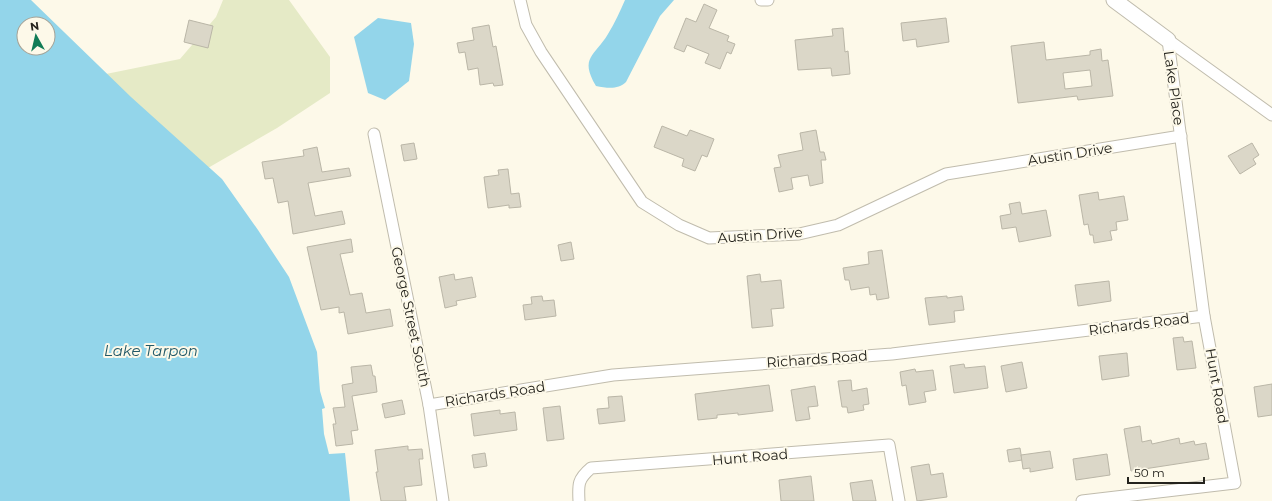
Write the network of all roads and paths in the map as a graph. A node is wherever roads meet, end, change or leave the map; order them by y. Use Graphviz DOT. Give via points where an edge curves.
graph roads {
  1 [pos="520,0"];
  2 [pos="761,0"];
  3 [pos="768,0"];
  4 [pos="1114,0"];
  5 [pos="1168,40"];
  6 [pos="1272,115"];
  7 [pos="374,134"];
  8 [pos="1181,136"];
  9 [pos="1204,316"];
  10 [pos="429,405"];
  11 [pos="444,501"];
  12 [pos="579,501"];
  13 [pos="899,501"];
  14 [pos="1082,501"];
  1 -- 8 [label="street, Austin Drive" via="526,25 541,52 642,202 679,226 709,238 799,234 838,225 946,174"];
  2 -- 3 [label="street"];
  4 -- 5 [label="street"];
  5 -- 6 [label="street"];
  5 -- 8 [label="street, Lake Place"];
  7 -- 10 [label="street, George Street South"];
  8 -- 9 [label="street, Hunt Road"];
  9 -- 10 [label="street, Richards Road" via="892,354 613,375"];
  9 -- 14 [label="street, Hunt Road" via="1235,483"];
  10 -- 11 [label="street, George Street South"];
  12 -- 13 [label="street, Hunt Road" via="578,487 582,476 591,468 890,445"];
}
